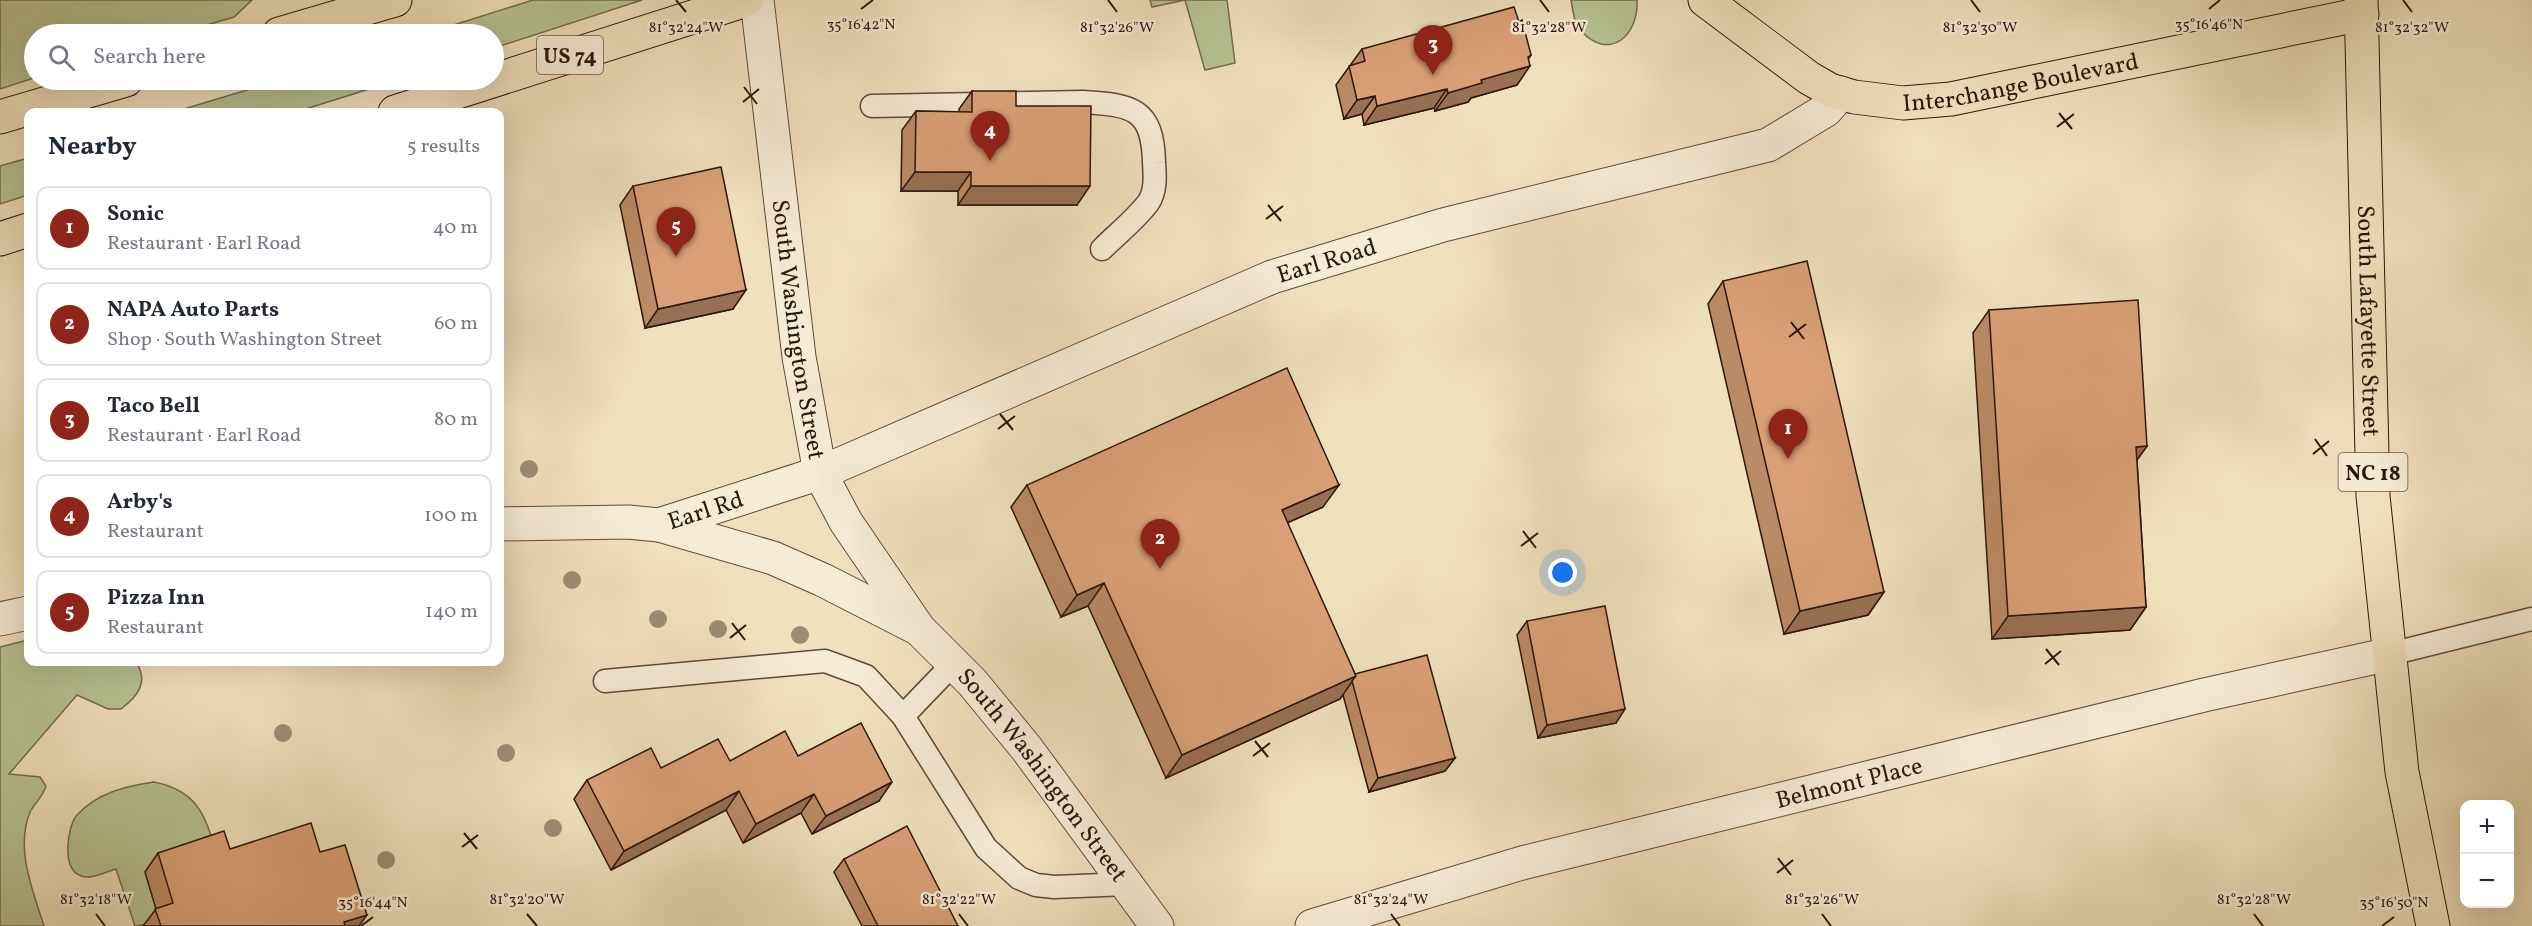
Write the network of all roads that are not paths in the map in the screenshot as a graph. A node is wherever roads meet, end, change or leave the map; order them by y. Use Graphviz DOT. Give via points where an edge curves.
graph roads {
  1 [pos="395,0"];
  2 [pos="746,0"];
  3 [pos="757,0"];
  4 [pos="1705,0"];
  5 [pos="2361,7"];
  6 [pos="313,24"];
  7 [pos="504,77"];
  8 [pos="92,90"];
  9 [pos="464,90"];
  10 [pos="1841,93"];
  11 [pos="872,106"];
  12 [pos="31,108"];
  13 [pos="408,108"];
  14 [pos="24,110"];
  15 [pos="0,117"];
  16 [pos="24,231"];
  17 [pos="0,239"];
  18 [pos="1102,249"];
  19 [pos="820,473"];
  20 [pos="504,524"];
  21 [pos="659,525"];
  22 [pos="24,614"];
  23 [pos="0,619"];
  24 [pos="2532,619"];
  25 [pos="919,629"];
  26 [pos="2390,654"];
  27 [pos="953,664"];
  28 [pos="605,681"];
  29 [pos="903,716"];
  30 [pos="1126,884"];
  31 [pos="1157,926"];
  32 [pos="1312,926"];
  33 [pos="2433,926"];
  1 -- 6 [label="main road"];
  2 -- 7 [label="main road, US 74"];
  3 -- 19 [label="street, South Washington Street" via="799,357"];
  4 -- 10 [label="main road, Interchange Boulevard" via="1809,78"];
  5 -- 10 [label="main road, Interchange Boulevard" via="1951,99 1903,103"];
  5 -- 26 [label="main road, South Lafayette Street / NC 18" via="2373,496"];
  8 -- 12 [label="main road"];
  9 -- 13 [label="main road, US 74"];
  10 -- 19 [label="street, Earl Road" via="1826,110 1768,145 1443,225 1272,277"];
  11 -- 18 [label="lane" via="1083,102 1113,104 1134,111 1146,121 1154,139 1153,192"];
  14 -- 15 [label="main road"];
  16 -- 17 [label="main road"];
  19 -- 21 [label="street, Earl Rd"];
  19 -- 25 [label="street, South Washington Street" via="846,522"];
  20 -- 21 [label="street, Earl Rd"];
  21 -- 25 [label="street, South Washington Street" via="773,558"];
  22 -- 23 [label="street"];
  24 -- 26 [label="lane"];
  25 -- 27 [label="street, South Washington Street"];
  26 -- 32 [label="street, Belmont Place" via="2204,695 1522,863"];
  26 -- 33 [label="main road, South Lafayette Street / NC 18" via="2402,772"];
  27 -- 29 [label="lane"];
  27 -- 30 [label="street, South Washington Street" via="1027,749"];
  28 -- 29 [label="lane" via="825,661 866,676"];
  29 -- 30 [label="lane" via="986,848 1019,878 1054,887"];
  30 -- 31 [label="street, South Washington Street"];
}
